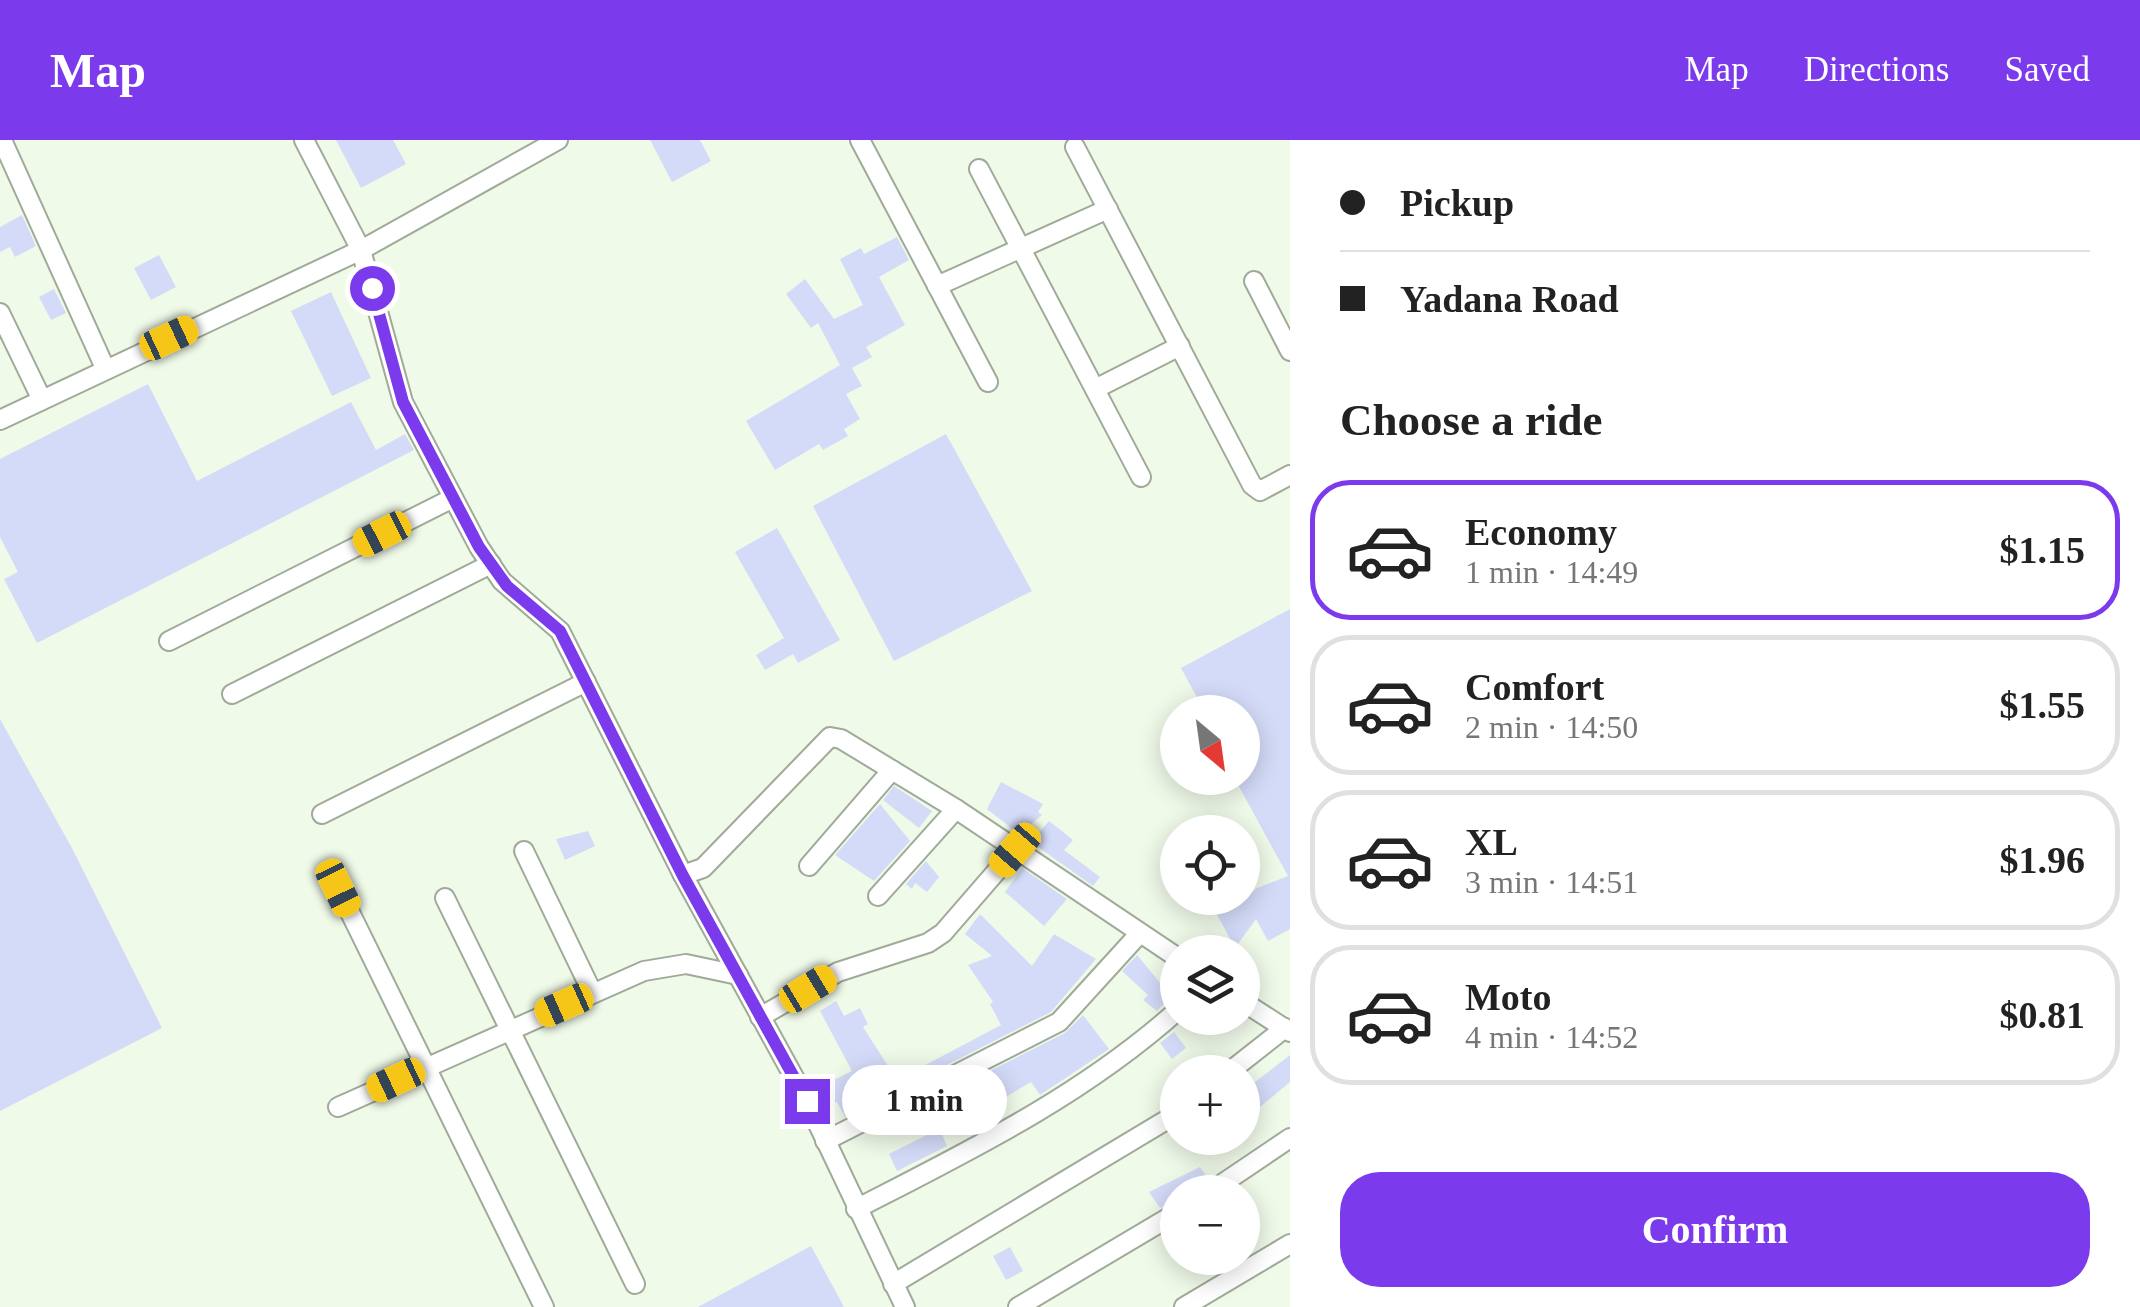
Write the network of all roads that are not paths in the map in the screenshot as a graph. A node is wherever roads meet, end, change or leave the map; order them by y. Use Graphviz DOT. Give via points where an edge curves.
graph roads {
  1 [pos="2,140"];
  2 [pos="304,140"];
  3 [pos="558,140"];
  4 [pos="860,140"];
  5 [pos="1075,147"];
  6 [pos="978,168"];
  7 [pos="1108,209"];
  8 [pos="361,250"];
  9 [pos="1022,250"];
  10 [pos="1254,281"];
  11 [pos="937,286"];
  12 [pos="0,313"];
  13 [pos="1180,346"];
  14 [pos="1290,351"];
  15 [pos="105,368"];
  16 [pos="988,382"];
  17 [pos="1095,388"];
  18 [pos="42,400"];
  19 [pos="0,420"];
  20 [pos="1290,476"];
  21 [pos="1142,477"];
  22 [pos="453,498"];
  23 [pos="490,564"];
  24 [pos="169,641"];
  25 [pos="586,682"];
  26 [pos="232,694"];
  27 [pos="892,770"];
  28 [pos="956,810"];
  29 [pos="322,814"];
  30 [pos="1015,850"];
  31 [pos="524,851"];
  32 [pos="808,866"];
  33 [pos="683,876"];
  34 [pos="338,888"];
  35 [pos="878,896"];
  36 [pos="446,898"];
  37 [pos="1140,933"];
  38 [pos="1160,946"];
  39 [pos="738,975"];
  40 [pos="592,992"];
  41 [pos="1260,1013"];
  42 [pos="760,1017"];
  43 [pos="1160,1026"];
  44 [pos="510,1029"];
  45 [pos="1287,1030"];
  46 [pos="1252,1055"];
  47 [pos="425,1067"];
  48 [pos="338,1107"];
  49 [pos="1160,1124"];
  50 [pos="1290,1138"];
  51 [pos="825,1141"];
  52 [pos="1235,1175"];
  53 [pos="856,1209"];
  54 [pos="1160,1223"];
  55 [pos="1290,1244"];
  56 [pos="635,1284"];
  57 [pos="893,1284"];
  58 [pos="544,1307"];
  59 [pos="905,1307"];
  60 [pos="1018,1307"];
  61 [pos="1184,1307"];
  1 -- 15 [label="street"];
  2 -- 8 [label="street"];
  3 -- 8 [label="street"];
  4 -- 11 [label="street"];
  5 -- 7 [label="street"];
  6 -- 9 [label="street"];
  7 -- 9 [label="street"];
  7 -- 13 [label="street"];
  8 -- 15 [label="street"];
  8 -- 22 [label="street" via="403,402"];
  9 -- 11 [label="street"];
  9 -- 17 [label="street"];
  10 -- 14 [label="street"];
  11 -- 16 [label="street"];
  12 -- 18 [label="street"];
  13 -- 17 [label="street"];
  13 -- 20 [label="street" via="1252,485 1260,491"];
  15 -- 18 [label="street"];
  17 -- 21 [label="street"];
  18 -- 19 [label="street"];
  22 -- 23 [label="street"];
  22 -- 24 [label="street"];
  23 -- 25 [label="street" via="558,627"];
  23 -- 26 [label="street"];
  25 -- 29 [label="street"];
  25 -- 33 [label="street"];
  27 -- 28 [label="street"];
  27 -- 32 [label="street"];
  27 -- 33 [label="street" via="830,737 703,868"];
  28 -- 30 [label="street"];
  28 -- 35 [label="street"];
  30 -- 37 [label="street"];
  30 -- 42 [label="street" via="928,942 838,972"];
  31 -- 40 [label="street"];
  33 -- 39 [label="street"];
  34 -- 47 [label="street"];
  36 -- 44 [label="street"];
  37 -- 38 [label="street"];
  37 -- 51 [label="street" via="1058,1022"];
  39 -- 40 [label="street" via="668,965"];
  39 -- 42 [label="street"];
  40 -- 44 [label="street"];
  41 -- 45 [label="street"];
  42 -- 51 [label="street"];
  43 -- 53 [label="street" via="1023,1124"];
  44 -- 47 [label="street"];
  44 -- 56 [label="street"];
  45 -- 46 [label="street"];
  47 -- 48 [label="street"];
  47 -- 58 [label="street"];
  49 -- 57 [label="street"];
  50 -- 52 [label="street"];
  51 -- 53 [label="street"];
  53 -- 57 [label="street"];
  54 -- 60 [label="street"];
  55 -- 61 [label="street"];
  57 -- 59 [label="street"];
}
